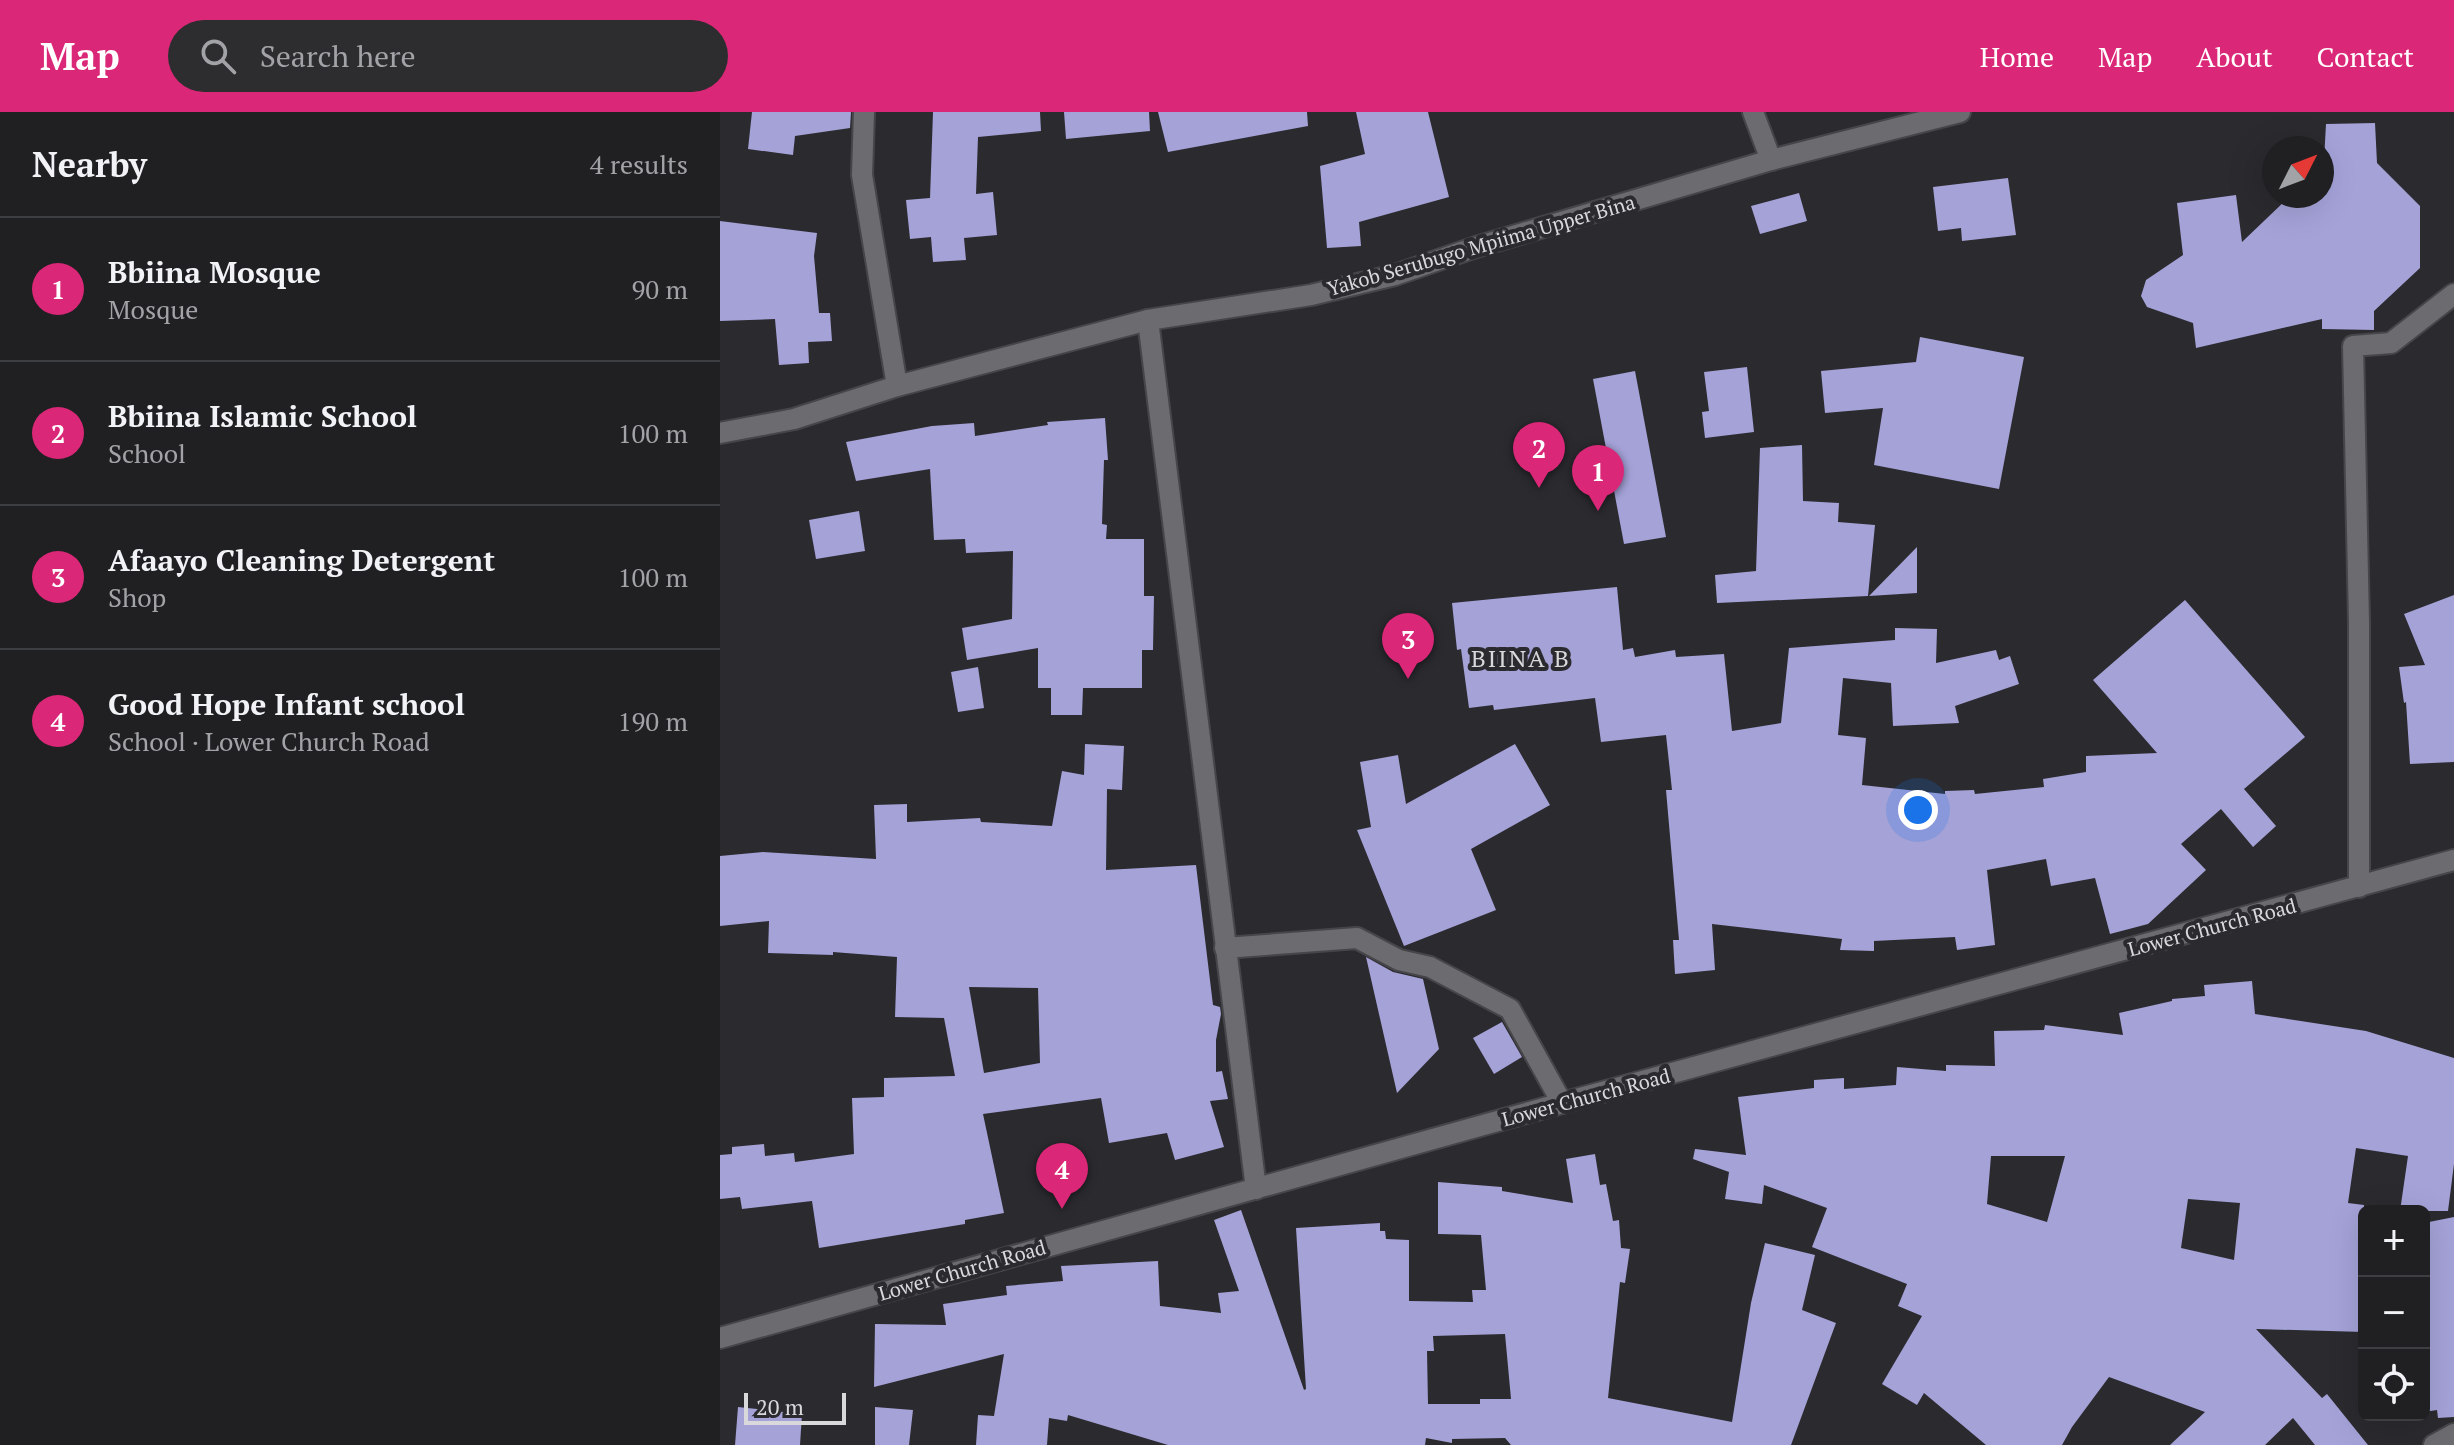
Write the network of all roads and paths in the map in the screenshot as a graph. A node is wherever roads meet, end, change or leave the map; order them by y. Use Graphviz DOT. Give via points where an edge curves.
graph roads {
  1 [pos="864,112"];
  2 [pos="1753,112"];
  3 [pos="1960,112"];
  4 [pos="1771,160"];
  5 [pos="2454,294"];
  6 [pos="1148,320"];
  7 [pos="897,386"];
  8 [pos="720,433"];
  9 [pos="2454,860"];
  10 [pos="2359,887"];
  11 [pos="1225,948"];
  12 [pos="1562,1103"];
  13 [pos="1256,1189"];
  14 [pos="720,1338"];
  15 [pos="2454,1434"];
  16 [pos="2434,1445"];
  1 -- 7 [label="street" via="862,175"];
  2 -- 4 [label="street"];
  3 -- 4 [label="street, Yakob Serubugo Mpiima Upper Bina"];
  4 -- 6 [label="street, Yakob Serubugo Mpiima Upper Bina" via="1395,275 1311,295"];
  5 -- 10 [label="street" via="2391,343 2353,346"];
  6 -- 7 [label="street, Yakob Serubugo Mpiima Upper Bina"];
  6 -- 11 [label="street"];
  7 -- 8 [label="street, Yakob Serubugo Mpiima Upper Bina" via="794,419"];
  9 -- 10 [label="street, Lower Church Road"];
  10 -- 12 [label="street, Lower Church Road"];
  11 -- 12 [label="street" via="1357,938 1399,960 1430,967 1510,1009"];
  11 -- 13 [label="street"];
  12 -- 13 [label="street, Lower Church Road"];
  13 -- 14 [label="street, Lower Church Road"];
  15 -- 16 [label="street"];
}
